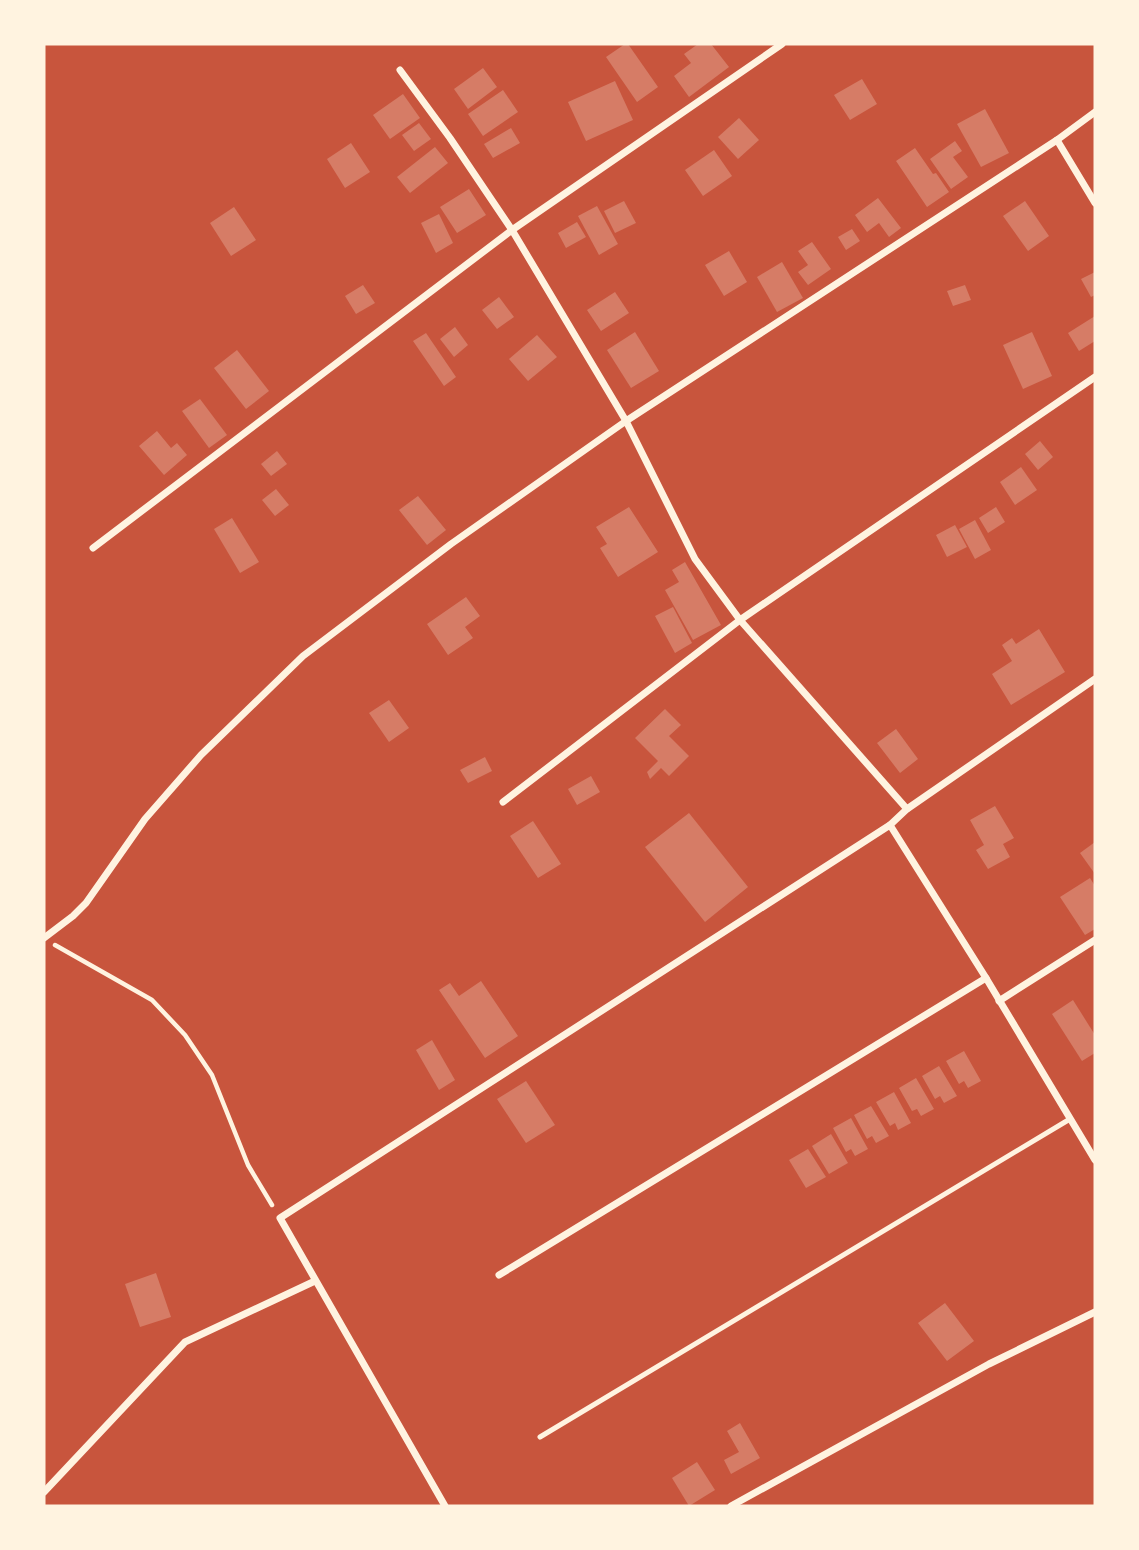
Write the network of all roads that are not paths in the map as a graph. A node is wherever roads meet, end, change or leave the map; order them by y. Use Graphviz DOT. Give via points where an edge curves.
graph roads {
  1 [pos="782,44"];
  2 [pos="400,70"];
  3 [pos="1095,112"];
  4 [pos="1057,140"];
  5 [pos="1095,204"];
  6 [pos="512,230"];
  7 [pos="1095,377"];
  8 [pos="626,421"];
  9 [pos="93,548"];
  10 [pos="740,620"];
  11 [pos="1095,679"];
  12 [pos="503,803"];
  13 [pos="908,809"];
  14 [pos="890,825"];
  15 [pos="44,938"];
  16 [pos="1095,940"];
  17 [pos="986,978"];
  18 [pos="999,1001"];
  19 [pos="1070,1119"];
  20 [pos="1095,1160"];
  21 [pos="499,1275"];
  22 [pos="315,1281"];
  23 [pos="1095,1312"];
  24 [pos="540,1437"];
  25 [pos="44,1492"];
  26 [pos="443,1503"];
  27 [pos="432,1506"];
  28 [pos="731,1506"];
  1 -- 6 [label="street"];
  2 -- 6 [label="street"];
  3 -- 4 [label="street"];
  4 -- 5 [label="street"];
  4 -- 8 [label="street"];
  6 -- 8 [label="street"];
  6 -- 9 [label="street"];
  7 -- 10 [label="street"];
  8 -- 10 [label="street" via="695,559"];
  8 -- 15 [label="street" via="303,656 201,755 145,820 86,903"];
  10 -- 12 [label="street"];
  10 -- 13 [label="street"];
  11 -- 13 [label="street"];
  13 -- 14 [label="street"];
  14 -- 17 [label="street"];
  14 -- 22 [label="street" via="280,1218"];
  16 -- 18 [label="street"];
  17 -- 18 [label="street"];
  17 -- 21 [label="street"];
  18 -- 19 [label="street"];
  19 -- 20 [label="street"];
  19 -- 24 [label="lane"];
  22 -- 25 [label="street" via="185,1342"];
  22 -- 26 [label="street"];
  23 -- 28 [label="street" via="989,1364"];
  26 -- 27 [label="street"];
}
